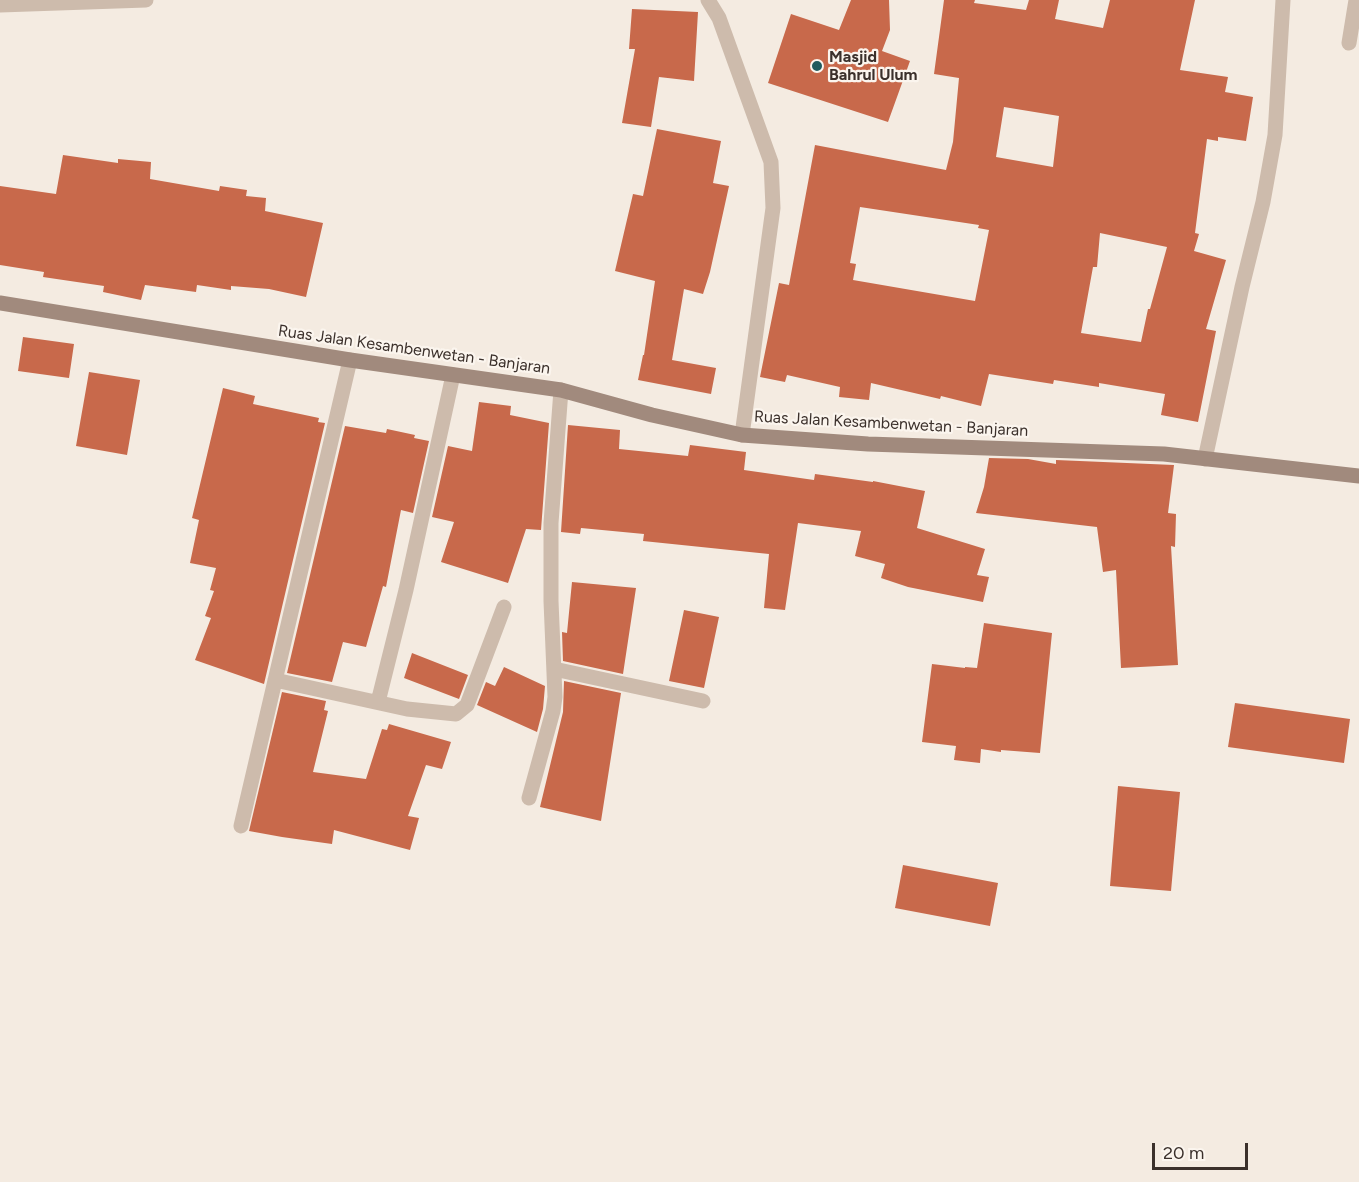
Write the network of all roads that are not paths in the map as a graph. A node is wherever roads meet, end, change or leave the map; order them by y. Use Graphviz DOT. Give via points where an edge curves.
graph roads {
  1 [pos="146,0"];
  2 [pos="708,0"];
  3 [pos="1283,0"];
  4 [pos="1356,0"];
  5 [pos="0,5"];
  6 [pos="1349,43"];
  7 [pos="0,303"];
  8 [pos="350,360"];
  9 [pos="453,375"];
  10 [pos="561,390"];
  11 [pos="742,435"];
  12 [pos="1205,459"];
  13 [pos="1359,476"];
  14 [pos="504,607"];
  15 [pos="554,669"];
  16 [pos="275,680"];
  17 [pos="703,701"];
  18 [pos="378,702"];
  19 [pos="529,798"];
  20 [pos="241,826"];
  1 -- 5 [label="street"];
  2 -- 11 [label="street" via="719,18 771,162 773,208"];
  3 -- 12 [label="street" via="1275,135"];
  4 -- 6 [label="street"];
  7 -- 8 [label="main road, Ruas Jalan Kesambenwetan - Banjaran"];
  8 -- 9 [label="main road, Ruas Jalan Kesambenwetan - Banjaran"];
  8 -- 16 [label="street"];
  9 -- 10 [label="main road, Ruas Jalan Kesambenwetan - Banjaran"];
  9 -- 18 [label="street"];
  10 -- 11 [label="main road, Ruas Jalan Kesambenwetan - Banjaran"];
  10 -- 15 [label="street" via="551,523"];
  11 -- 12 [label="main road, Ruas Jalan Kesambenwetan - Banjaran"];
  12 -- 13 [label="main road, Ruas Jalan Kesambenwetan - Banjaran"];
  14 -- 18 [label="street" via="466,705 456,714"];
  15 -- 17 [label="street"];
  15 -- 19 [label="street" via="553,711"];
  16 -- 18 [label="street"];
  16 -- 20 [label="street"];
}
